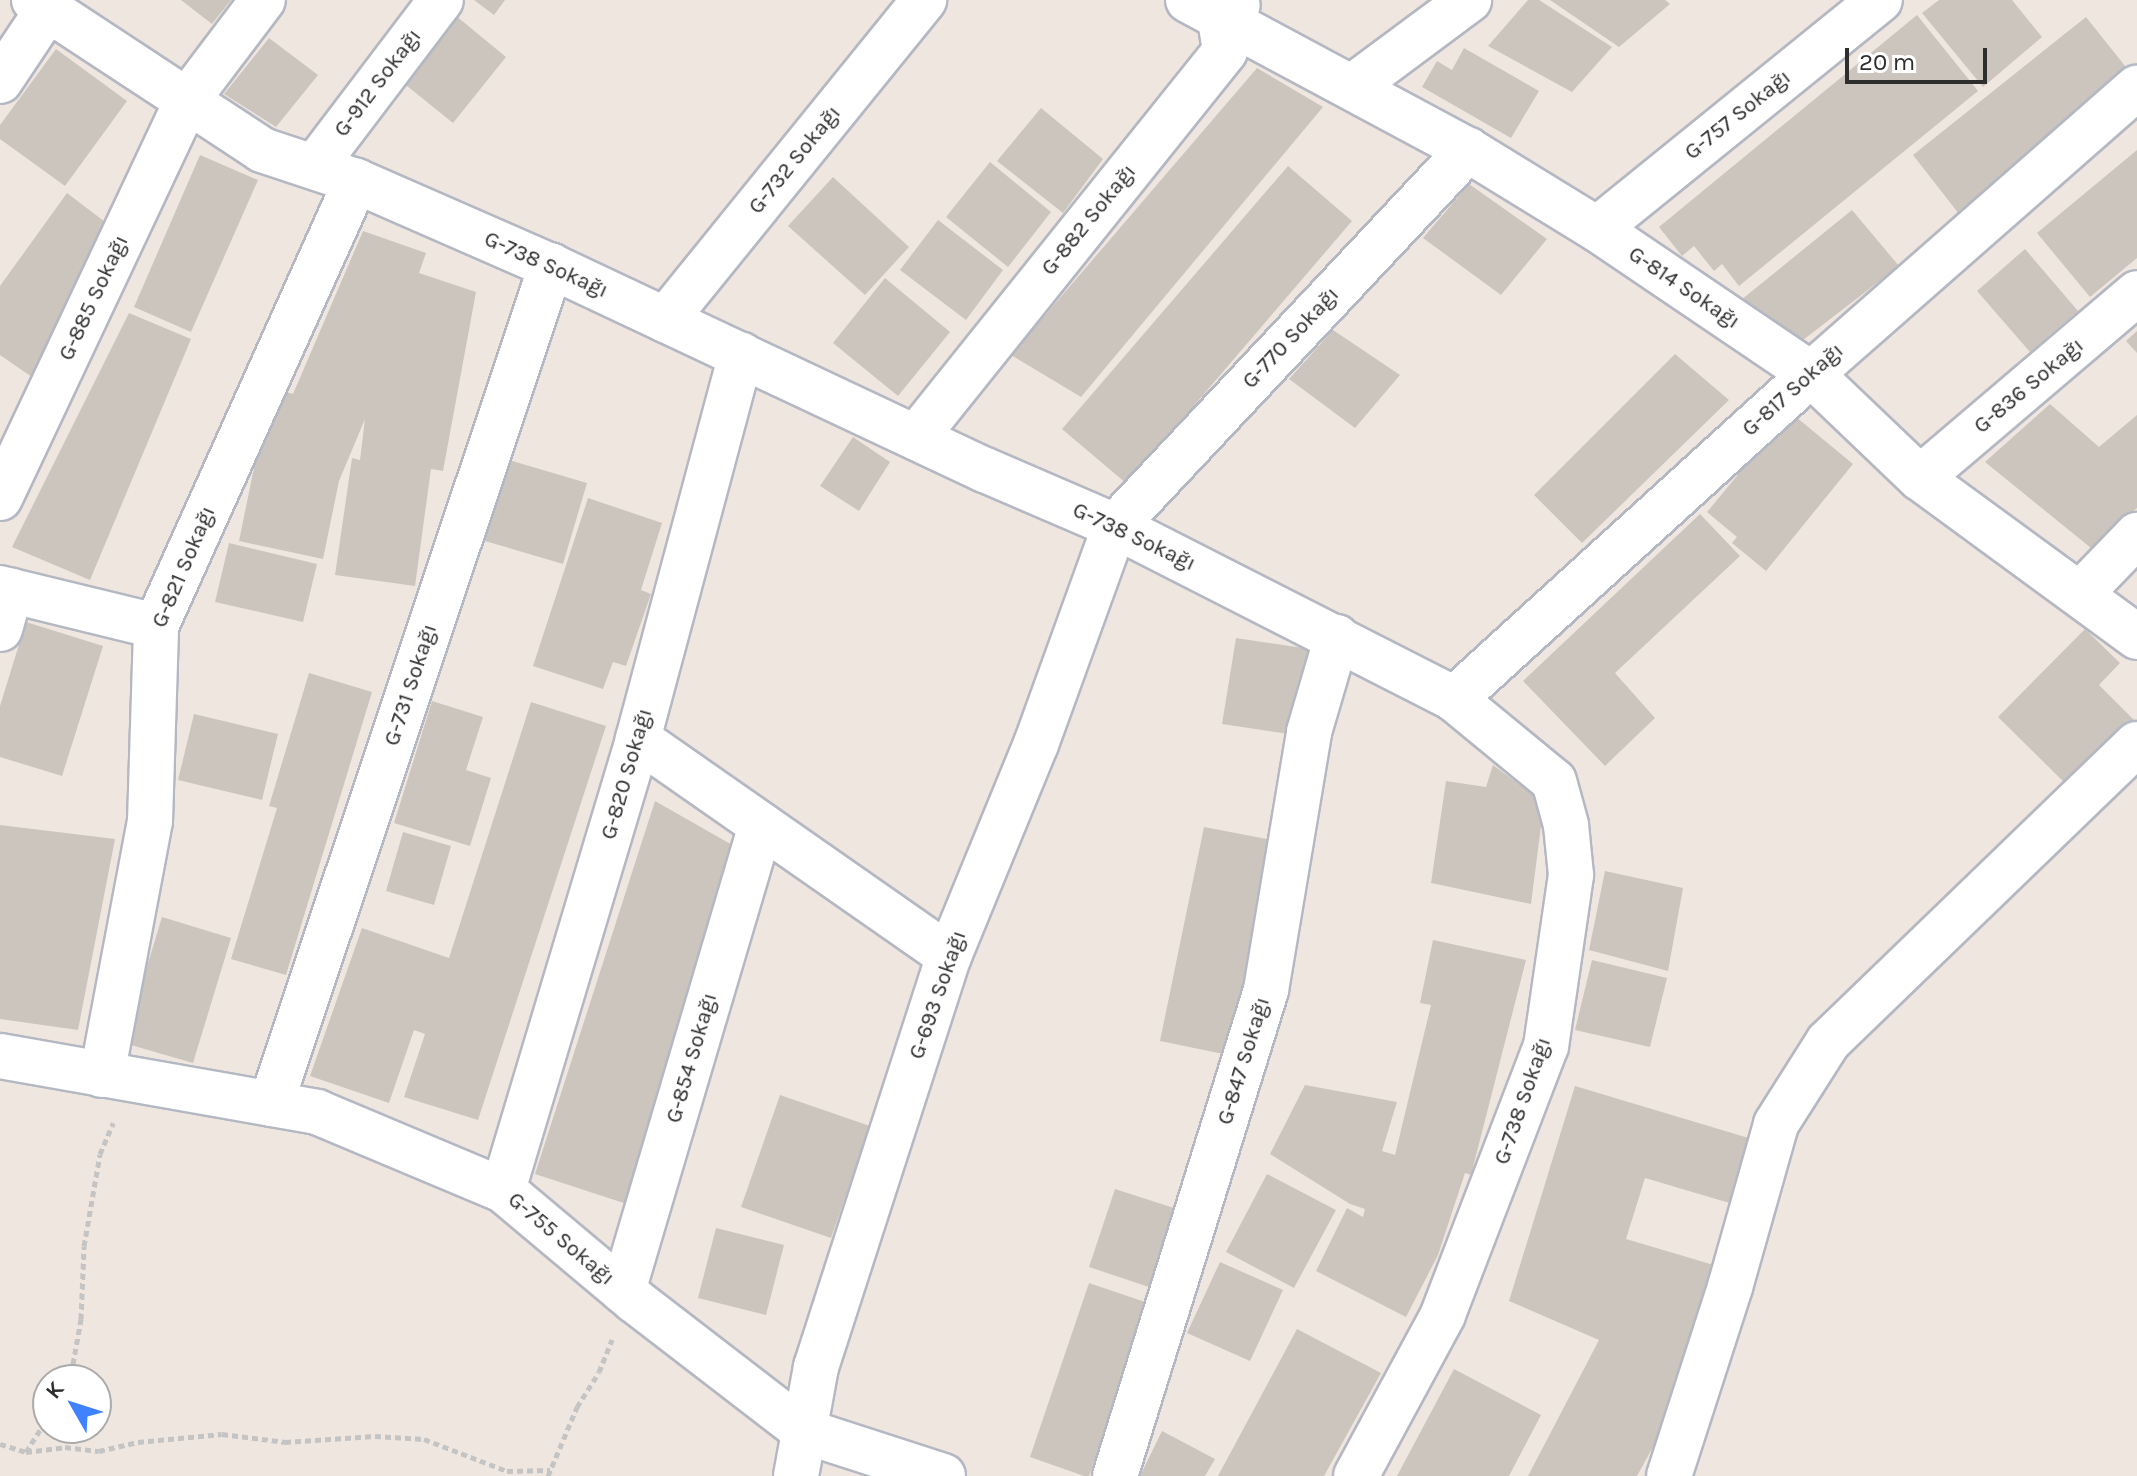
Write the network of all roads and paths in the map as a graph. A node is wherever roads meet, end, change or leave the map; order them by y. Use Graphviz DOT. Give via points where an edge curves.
graph roads {
  1 [pos="263,0"];
  2 [pos="441,0"];
  3 [pos="924,0"];
  4 [pos="1469,0"];
  5 [pos="1880,0"];
  6 [pos="41,4"];
  7 [pos="1217,7"];
  8 [pos="0,81"];
  9 [pos="1352,87"];
  10 [pos="2137,88"];
  11 [pos="188,99"];
  12 [pos="1468,150"];
  13 [pos="315,166"];
  14 [pos="356,181"];
  15 [pos="1597,229"];
  16 [pos="551,266"];
  17 [pos="2137,293"];
  18 [pos="665,320"];
  19 [pos="741,355"];
  20 [pos="1811,374"];
  21 [pos="916,437"];
  22 [pos="1920,478"];
  23 [pos="0,498"];
  24 [pos="1115,526"];
  25 [pos="2137,535"];
  26 [pos="2081,593"];
  27 [pos="4,603"];
  28 [pos="156,626"];
  29 [pos="1337,637"];
  30 [pos="2137,637"];
  31 [pos="1454,699"];
  32 [pos="638,739"];
  33 [pos="2137,744"];
  34 [pos="761,825"];
  35 [pos="949,956"];
  36 [pos="0,1056"];
  37 [pos="102,1075"];
  38 [pos="271,1104"];
  39 [pos="503,1190"];
  40 [pos="629,1295"];
  41 [pos="73,1364"];
  42 [pos="804,1431"];
  43 [pos="32,1442"];
  44 [pos="0,1444"];
  45 [pos="26,1452"];
  46 [pos="549,1473"];
  47 [pos="796,1476"];
  48 [pos="943,1476"];
  49 [pos="1115,1476"];
  50 [pos="1356,1476"];
  51 [pos="1669,1476"];
  1 -- 11 [label="street, G-885 Sokağı"];
  2 -- 13 [label="street, G-912 Sokağı"];
  3 -- 18 [label="street, G-732 Sokağı"];
  4 -- 9 [label="street"];
  5 -- 15 [label="street, G-757 Sokağı"];
  6 -- 8 [label="street"];
  6 -- 11 [label="street, G-738 Sokağı"];
  7 -- 9 [label="street, G-814 Sokağı"];
  7 -- 21 [label="street, G-882 Sokağı" via="1225,51"];
  9 -- 12 [label="street, G-814 Sokağı"];
  10 -- 20 [label="street, G-817 Sokağı"];
  11 -- 13 [label="street, G-738 Sokağı" via="262,150"];
  11 -- 23 [label="street, G-885 Sokağı"];
  12 -- 15 [label="street, G-814 Sokağı"];
  12 -- 24 [label="street, G-770 Sokağı"];
  13 -- 14 [label="street, G-738 Sokağı"];
  14 -- 16 [label="street, G-738 Sokağı"];
  14 -- 28 [label="street, G-821 Sokağı"];
  15 -- 20 [label="street, G-814 Sokağı"];
  16 -- 18 [label="street, G-738 Sokağı"];
  16 -- 38 [label="street, G-731 Sokağı"];
  17 -- 22 [label="street, G-836 Sokağı"];
  18 -- 19 [label="street, G-738 Sokağı"];
  19 -- 21 [label="street, G-738 Sokağı"];
  19 -- 32 [label="street, G-820 Sokağı"];
  20 -- 22 [label="street, G-814 Sokağı"];
  20 -- 31 [label="street, G-817 Sokağı"];
  21 -- 24 [label="street, G-738 Sokağı"];
  22 -- 26 [label="street, G-814 Sokağı"];
  24 -- 29 [label="street, G-738 Sokağı"];
  24 -- 35 [label="street, G-693 Sokağı" via="1036,744"];
  25 -- 26 [label="street"];
  26 -- 30 [label="street, G-814 Sokağı"];
  27 -- 28 [label="street"];
  28 -- 37 [label="street, G-821 Sokağı" via="150,821"];
  29 -- 31 [label="street, G-738 Sokağı"];
  29 -- 49 [label="street, G-847 Sokağı" via="1309,732 1266,990"];
  31 -- 50 [label="street, G-738 Sokağı" via="1554,781 1571,875 1546,1046 1443,1315"];
  32 -- 34 [label="street"];
  32 -- 39 [label="street, G-820 Sokağı"];
  33 -- 51 [label="street" via="1828,1042 1776,1124"];
  34 -- 35 [label="street"];
  34 -- 40 [label="street, G-854 Sokağı"];
  35 -- 42 [label="street, G-693 Sokağı" via="816,1367"];
  36 -- 37 [label="street, G-755 Sokağı"];
  37 -- 38 [label="street, G-755 Sokağı"];
  37 -- 41 [label="path" via="114,1122 100,1154 84,1246"];
  38 -- 39 [label="street, G-755 Sokağı" via="317,1112"];
  39 -- 40 [label="street, G-755 Sokağı"];
  40 -- 42 [label="street, G-755 Sokağı"];
  40 -- 46 [label="path" via="628,1319 609,1344"];
  42 -- 47 [label="street, G-693 Sokağı"];
  42 -- 48 [label="street, G-755 Sokağı"];
  43 -- 45 [label="path"];
  44 -- 45 [label="path"];
  45 -- 46 [label="path" via="65,1447 99,1451 222,1434 285,1442 375,1436 424,1439 507,1471"];
}
